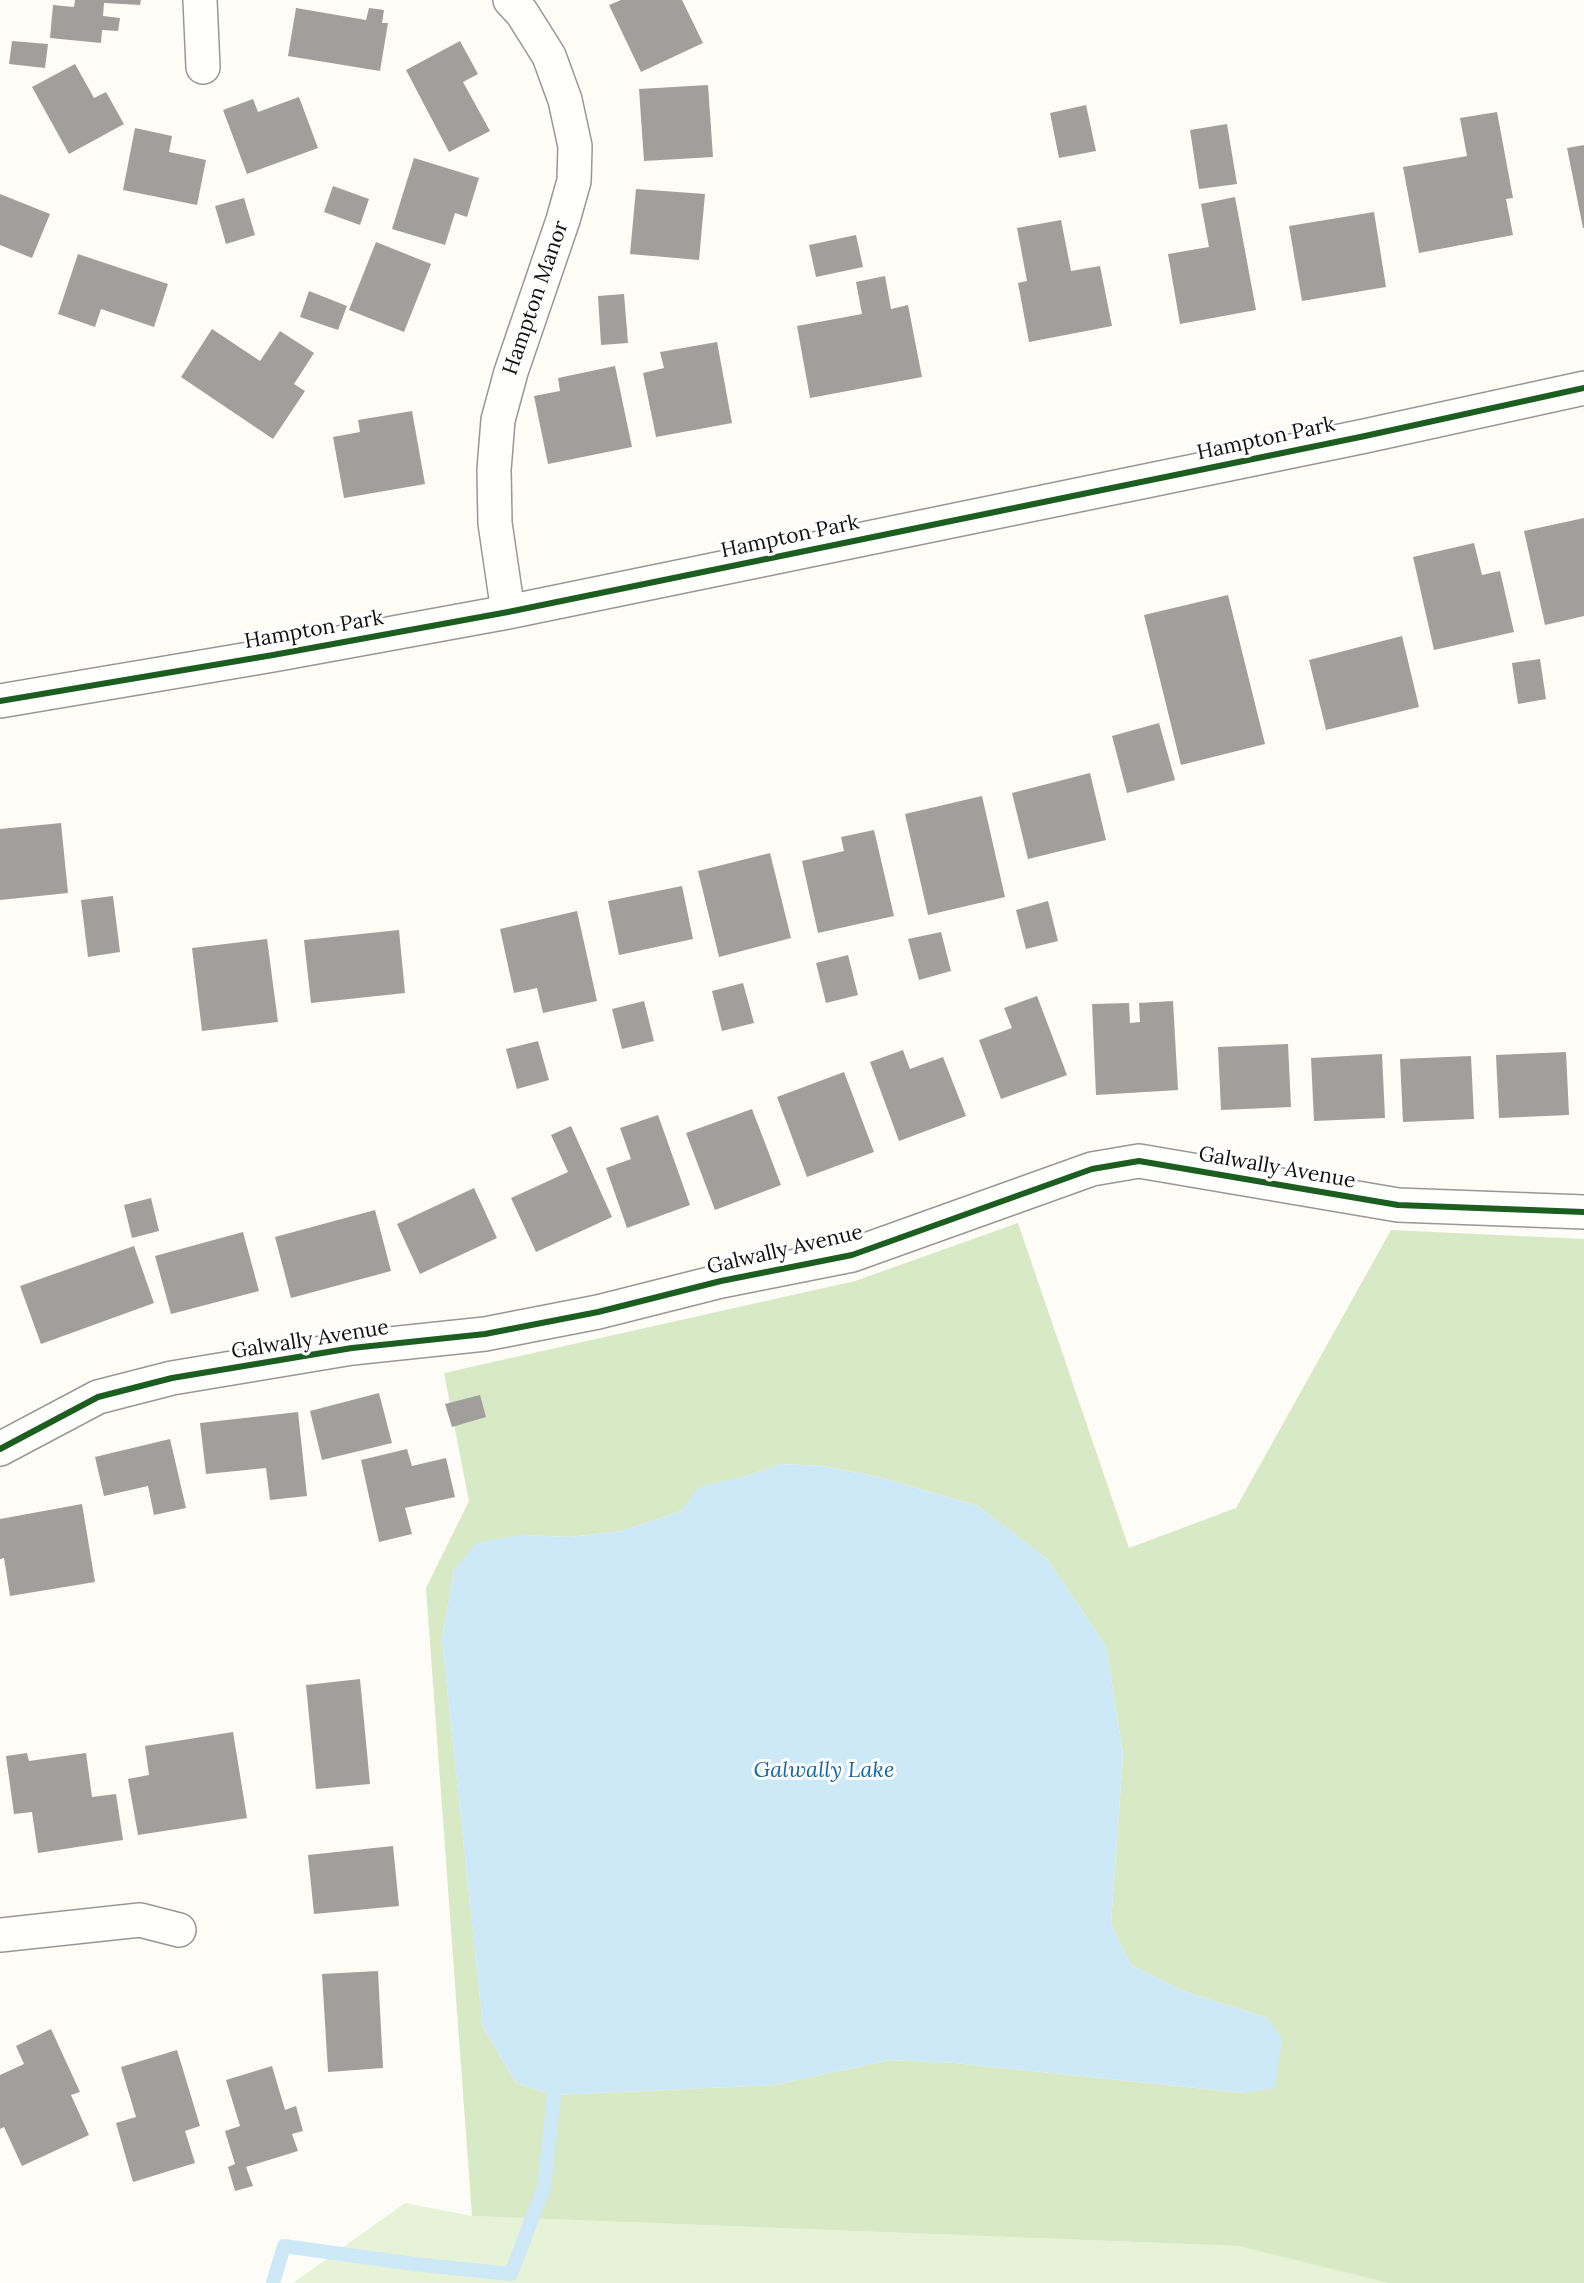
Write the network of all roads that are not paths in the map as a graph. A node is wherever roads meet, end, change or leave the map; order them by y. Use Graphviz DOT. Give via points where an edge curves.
graph roads {
  1 [pos="200,0"];
  2 [pos="510,0"];
  3 [pos="203,67"];
  4 [pos="1584,388"];
  5 [pos="508,612"];
  6 [pos="0,701"];
  7 [pos="1584,1212"];
  8 [pos="0,1449"];
  9 [pos="179,1930"];
  10 [pos="0,1935"];
  1 -- 3 [label="street"];
  2 -- 5 [label="street, Hampton Manor" via="549,56 565,100 575,146 574,182 510,372 498,420 495,524"];
  4 -- 5 [label="street, Hampton Park"];
  5 -- 6 [label="street, Hampton Park"];
  7 -- 8 [label="street, Galwally Avenue" via="1398,1205 1139,1161 1092,1169 852,1255 730,1279 598,1312 485,1334 352,1347 172,1378 98,1397"];
  9 -- 10 [label="street" via="140,1920"];
}
